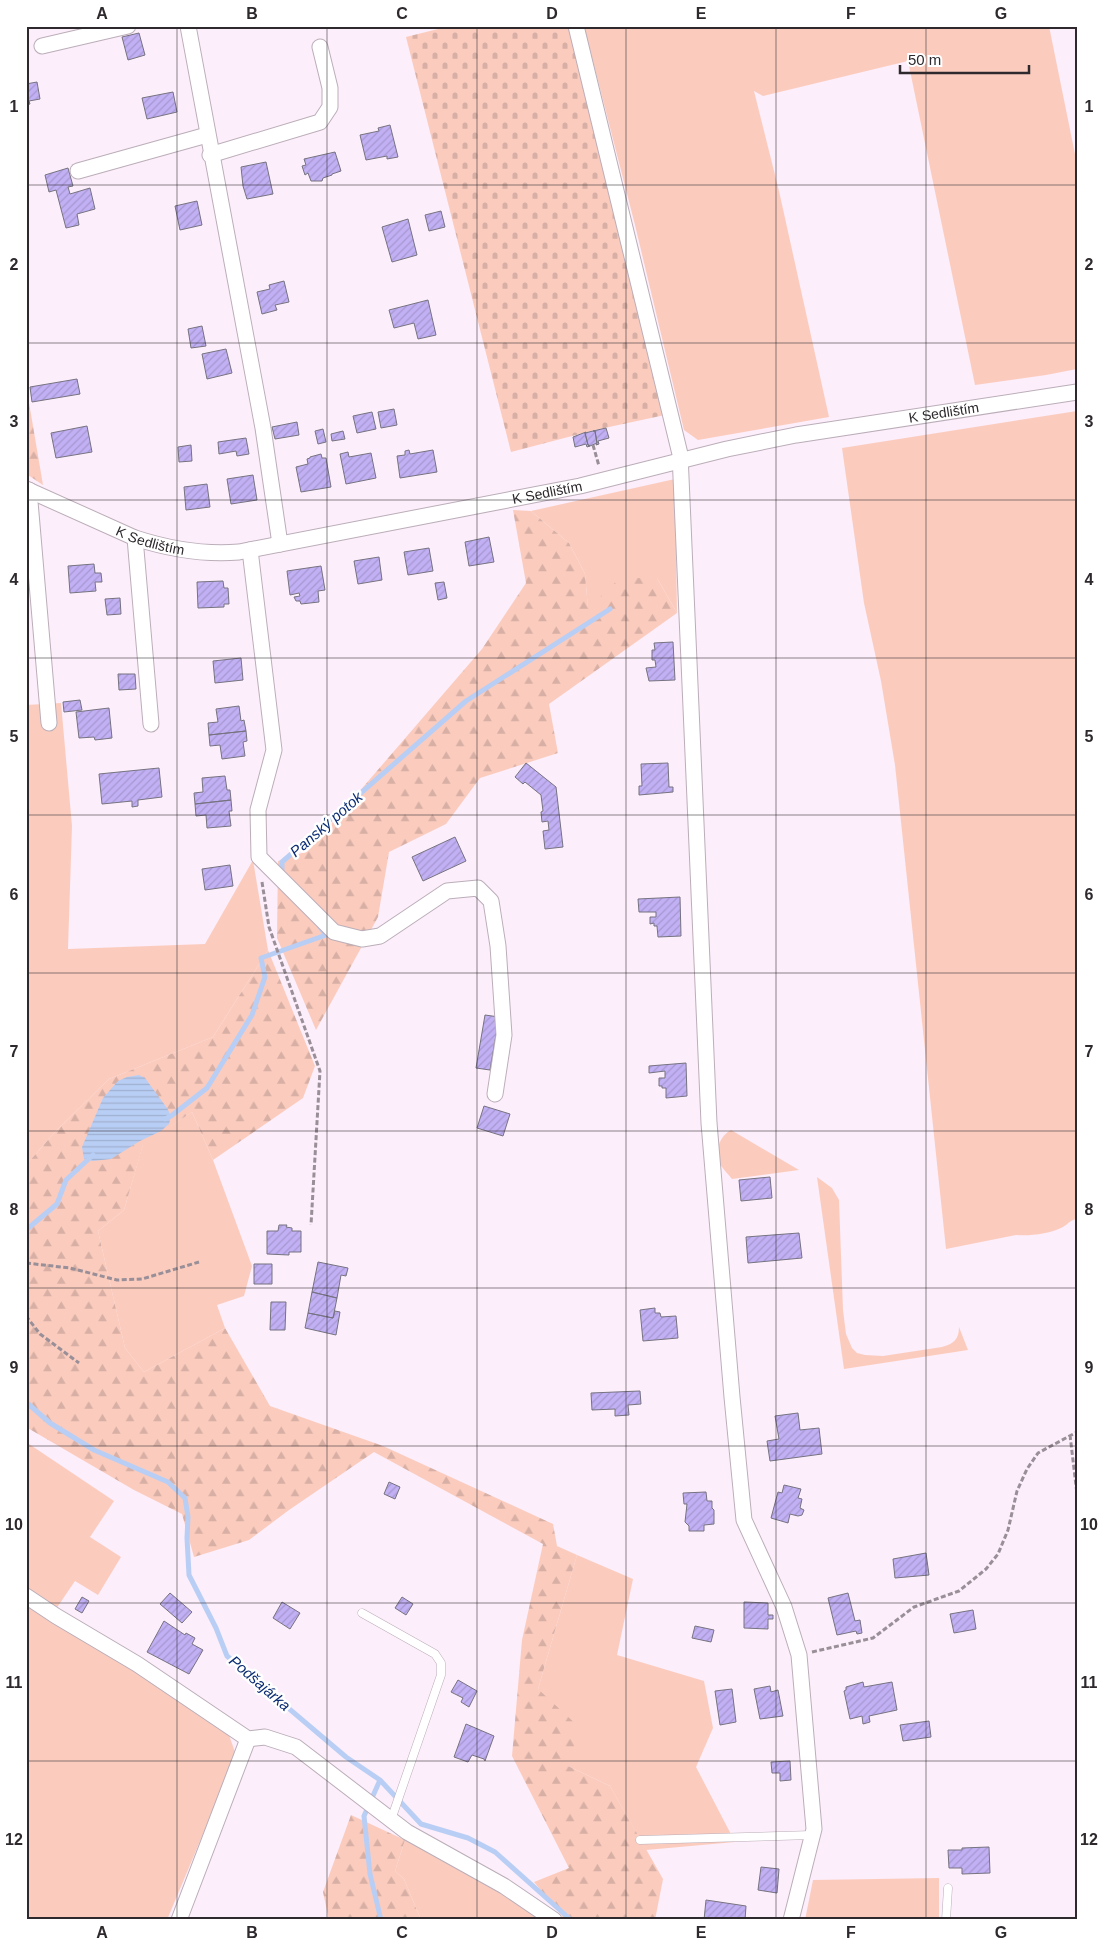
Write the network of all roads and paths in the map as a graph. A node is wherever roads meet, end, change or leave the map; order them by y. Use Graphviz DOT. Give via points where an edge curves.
graph roads {
  1 [pos="128,26"];
  2 [pos="188,26"];
  3 [pos="576,26"];
  4 [pos="42,46"];
  5 [pos="320,47"];
  6 [pos="207,135"];
  7 [pos="210,155"];
  8 [pos="78,170"];
  9 [pos="1077,392"];
  10 [pos="593,445"];
  11 [pos="681,460"];
  12 [pos="603,481"];
  13 [pos="28,489"];
  14 [pos="135,538"];
  15 [pos="280,544"];
  16 [pos="250,550"];
  17 [pos="49,723"];
  18 [pos="151,724"];
  19 [pos="258,857"];
  20 [pos="495,1094"];
  21 [pos="311,1225"];
  22 [pos="199,1262"];
  23 [pos="26,1263"];
  24 [pos="26,1316"];
  25 [pos="79,1363"];
  26 [pos="1077,1432"];
  27 [pos="1070,1436"];
  28 [pos="1077,1494"];
  29 [pos="26,1596"];
  30 [pos="362,1614"];
  31 [pos="799,1655"];
  32 [pos="248,1739"];
  33 [pos="391,1820"];
  34 [pos="812,1836"];
  35 [pos="640,1840"];
  36 [pos="948,1888"];
  37 [pos="179,1920"];
  38 [pos="554,1920"];
  39 [pos="791,1920"];
  40 [pos="946,1920"];
  1 -- 4 [label="street"];
  2 -- 6 [label="street"];
  3 -- 11 [label="street"];
  5 -- 7 [label="street" via="330,88 330,107 320,122"];
  6 -- 7 [label="street"];
  6 -- 8 [label="street"];
  7 -- 15 [label="street" via="263,428"];
  9 -- 11 [label="street, K Sedlištím" via="796,435"];
  10 -- 12 [label="path"];
  11 -- 12 [label="street, K Sedlištím"];
  11 -- 31 [label="street" via="709,1123 739,1473 744,1520 784,1607"];
  12 -- 15 [label="street, K Sedlištím"];
  13 -- 14 [label="street, K Sedlištím"];
  13 -- 17 [label="street"];
  14 -- 16 [label="street, K Sedlištím" via="196,552"];
  14 -- 18 [label="street"];
  15 -- 16 [label="street, K Sedlištím"];
  16 -- 19 [label="street" via="274,750 258,810"];
  19 -- 20 [label="street" via="334,932 362,939 380,936 447,891 478,888 491,901 498,946 504,1036"];
  19 -- 21 [label="path" via="269,927 320,1071"];
  22 -- 23 [label="path" via="142,1279 118,1280 70,1268"];
  24 -- 25 [label="path" via="40,1334"];
  26 -- 27 [label="path"];
  27 -- 28 [label="path"];
  27 -- 31 [label="path" via="1038,1453 1017,1491 1008,1530 998,1554 986,1569 959,1591 914,1607 873,1638"];
  29 -- 32 [label="street" via="137,1664"];
  30 -- 33 [label="lane" via="435,1654 442,1675"];
  31 -- 34 [label="street"];
  32 -- 33 [label="street" via="265,1737 296,1747"];
  32 -- 37 [label="street"];
  33 -- 38 [label="street" via="504,1886"];
  34 -- 35 [label="lane"];
  34 -- 39 [label="street"];
  36 -- 40 [label="lane"];
}
